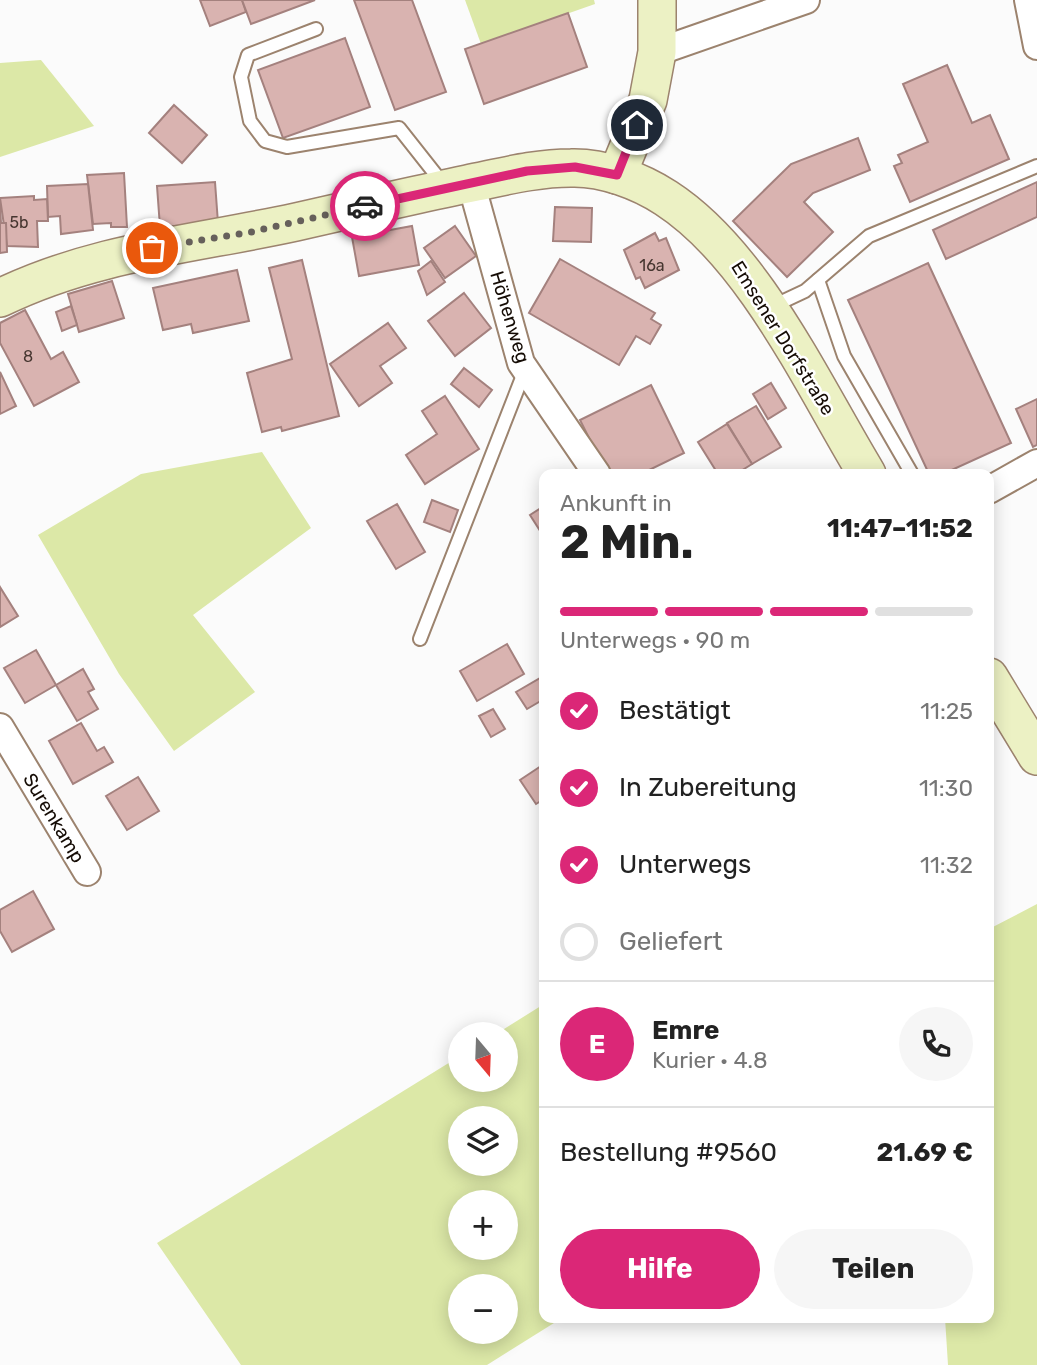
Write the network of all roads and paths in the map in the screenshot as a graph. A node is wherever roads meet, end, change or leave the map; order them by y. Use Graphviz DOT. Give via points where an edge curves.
graph roads {
  1 [pos="657,0"];
  2 [pos="806,0"];
  3 [pos="1028,0"];
  4 [pos="316,29"];
  5 [pos="1037,46"];
  6 [pos="657,52"];
  7 [pos="1037,166"];
  8 [pos="617,175"];
  9 [pos="459,186"];
  10 [pos="818,279"];
  11 [pos="0,298"];
  12 [pos="768,308"];
  13 [pos="526,369"];
  14 [pos="1037,463"];
  15 [pos="594,469"];
  16 [pos="864,469"];
  17 [pos="909,469"];
  18 [pos="994,487"];
  19 [pos="420,639"];
  20 [pos="994,685"];
  21 [pos="0,727"];
  22 [pos="1037,756"];
  23 [pos="87,872"];
  1 -- 6 [label="street"];
  2 -- 6 [label="street"];
  3 -- 5 [label="street"];
  4 -- 9 [label="lane" via="248,55 241,77 247,110 265,141 287,147 399,128"];
  6 -- 8 [label="street" via="648,100"];
  7 -- 10 [label="lane" via="869,236"];
  8 -- 9 [label="street, Emsener Dorfstraße" via="575,167 527,171"];
  8 -- 12 [label="street, Emsener Dorfstraße" via="666,198 704,228 736,260"];
  9 -- 11 [label="street, Emsener Dorfstraße" via="251,232 127,253 35,281"];
  9 -- 13 [label="street, Höhenweg"];
  10 -- 12 [label="lane" via="805,291"];
  10 -- 17 [label="lane" via="844,356"];
  12 -- 16 [label="street, Emsener Dorfstraße"];
  13 -- 15 [label="street, Höhenweg"];
  13 -- 19 [label="lane"];
  14 -- 18 [label="street"];
  20 -- 22 [label="street"];
  21 -- 23 [label="street, Surenkamp"];
}
